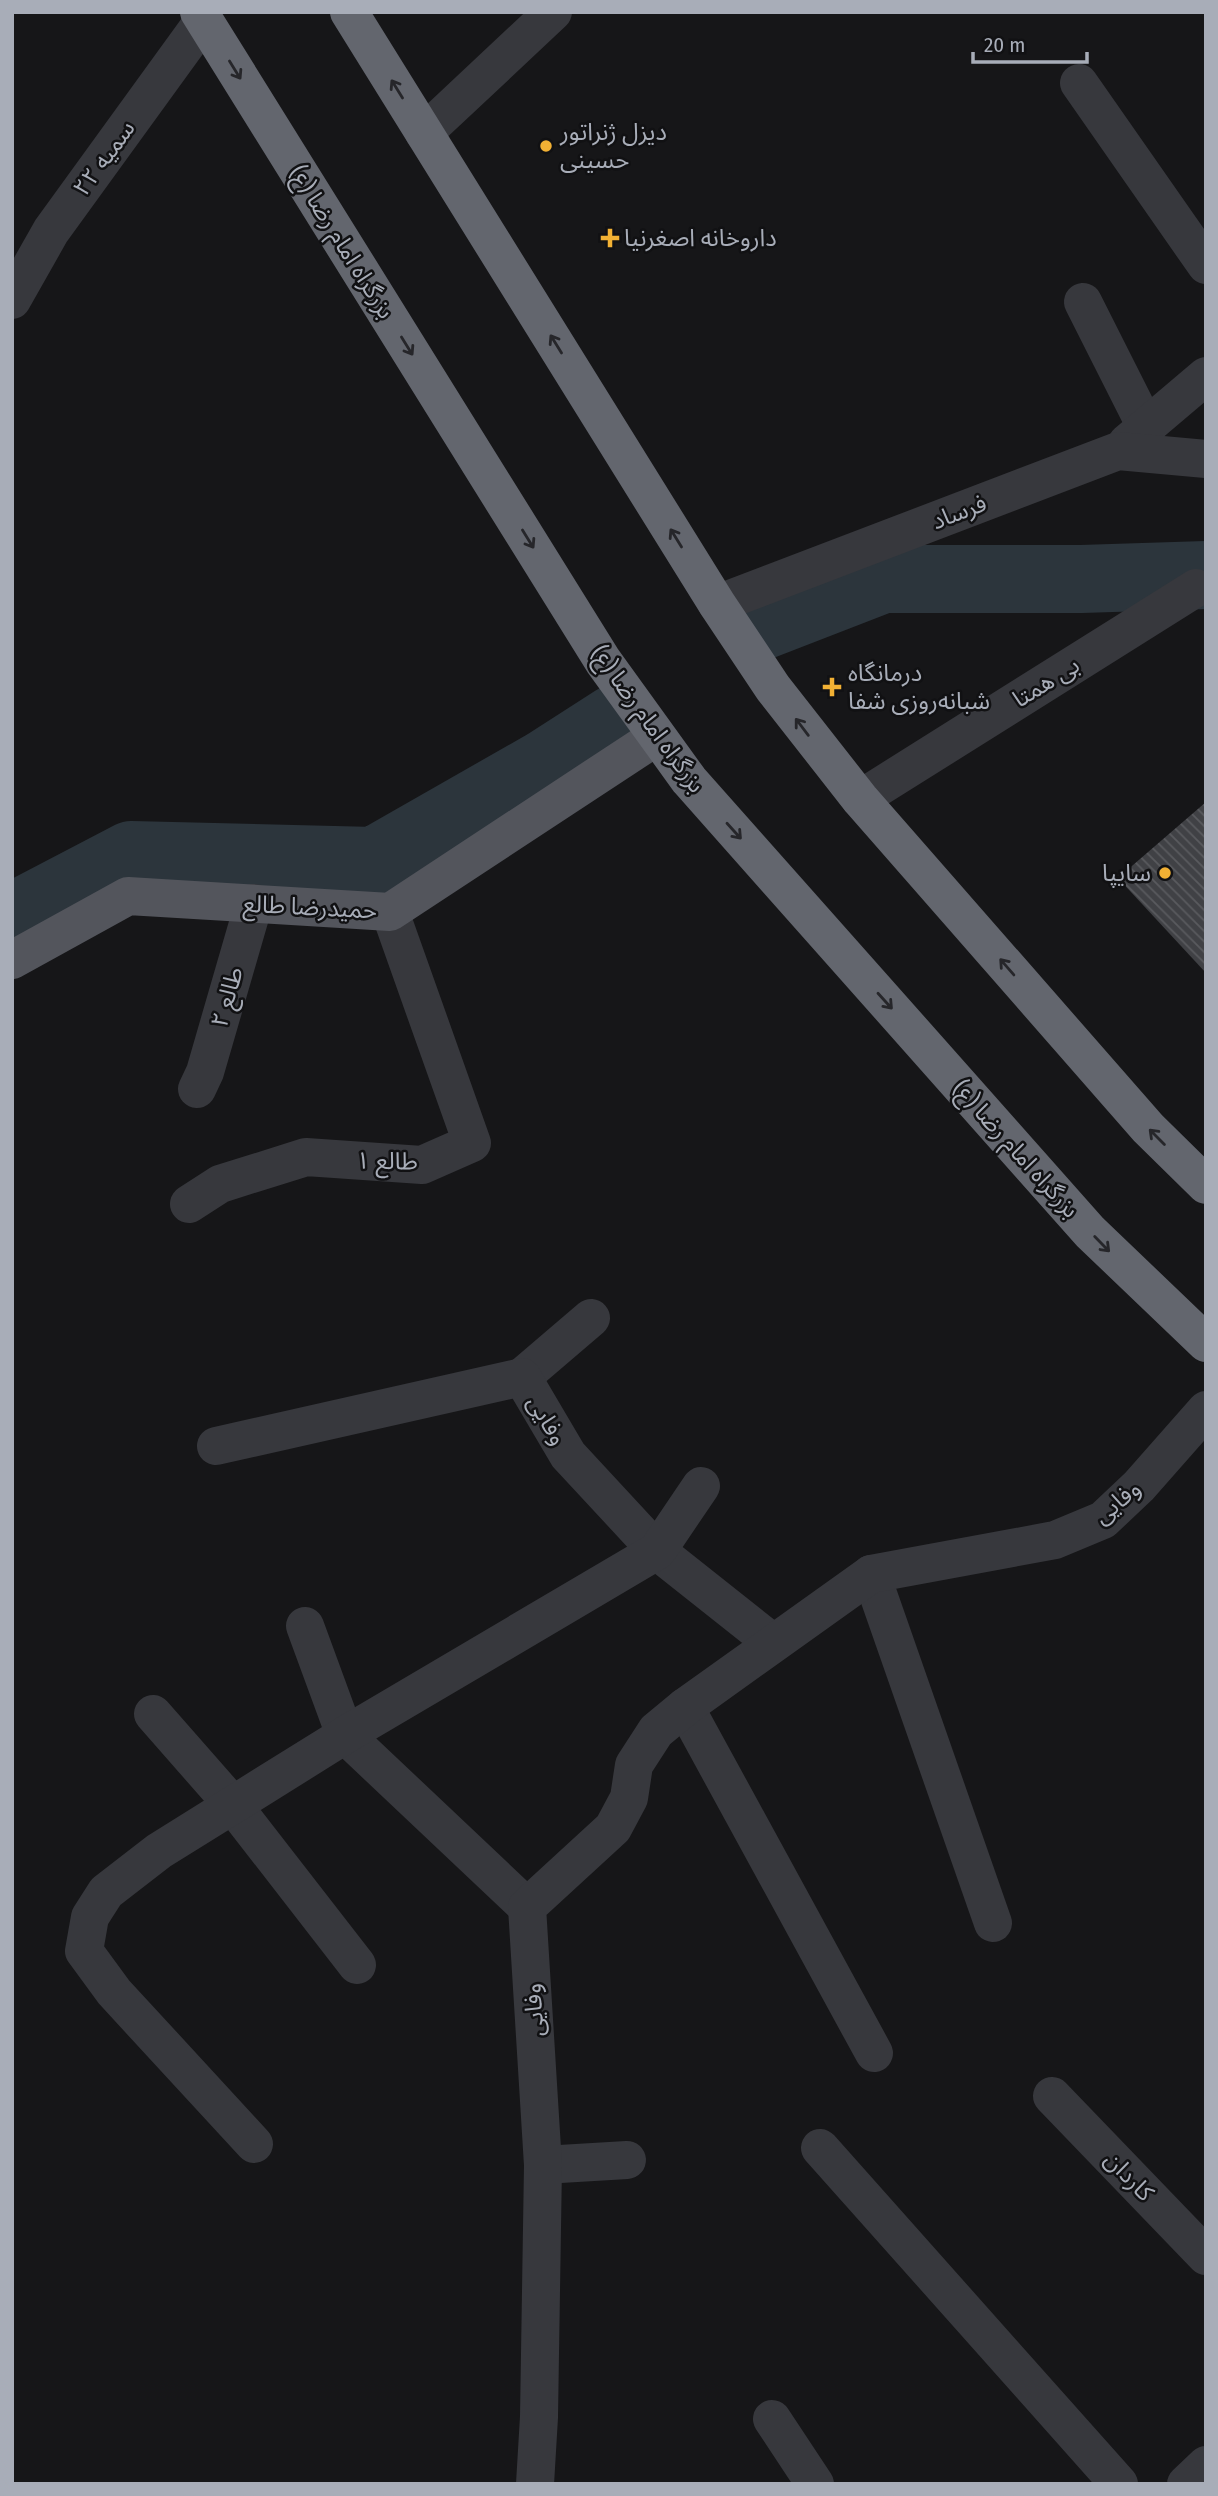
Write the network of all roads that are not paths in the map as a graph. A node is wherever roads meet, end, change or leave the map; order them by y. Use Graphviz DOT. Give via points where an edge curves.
graph roads {
  1 [pos="349,12"];
  2 [pos="553,12"];
  3 [pos="201,16"];
  4 [pos="1079,83"];
  5 [pos="424,133"];
  6 [pos="1206,265"];
  7 [pos="12,300"];
  8 [pos="1083,302"];
  9 [pos="1206,376"];
  10 [pos="1132,439"];
  11 [pos="1206,459"];
  12 [pos="1202,584"];
  13 [pos="717,604"];
  14 [pos="656,737"];
  15 [pos="860,799"];
  16 [pos="254,903"];
  17 [pos="390,912"];
  18 [pos="12,960"];
  19 [pos="197,1089"];
  20 [pos="1200,1170"];
  21 [pos="189,1204"];
  22 [pos="591,1318"];
  23 [pos="1206,1343"];
  24 [pos="522,1377"];
  25 [pos="1206,1410"];
  26 [pos="216,1446"];
  27 [pos="701,1486"];
  28 [pos="657,1551"];
  29 [pos="871,1574"];
  30 [pos="305,1626"];
  31 [pos="774,1643"];
  32 [pos="685,1707"];
  33 [pos="153,1714"];
  34 [pos="345,1735"];
  35 [pos="232,1804"];
  36 [pos="527,1907"];
  37 [pos="993,1923"];
  38 [pos="357,1965"];
  39 [pos="874,2053"];
  40 [pos="1052,2096"];
  41 [pos="254,2144"];
  42 [pos="820,2148"];
  43 [pos="627,2160"];
  44 [pos="543,2165"];
  45 [pos="1206,2256"];
  46 [pos="772,2419"];
  47 [pos="1206,2465"];
  48 [pos="535,2484"];
  49 [pos="815,2484"];
  50 [pos="1119,2484"];
  51 [pos="1186,2484"];
  5 -- 1 [label="highway, one-way"];
  2 -- 5 [label="street"];
  3 -- 7 [label="street, سمیه ۲۲" via="51,231"];
  3 -- 14 [label="highway, بزرگراه امام رضا (ع), one-way" via="583,630"];
  4 -- 6 [label="street"];
  13 -- 5 [label="highway, one-way"];
  8 -- 10 [label="street"];
  9 -- 10 [label="street"];
  10 -- 11 [label="street, فرساد"];
  10 -- 13 [label="street, فرساد"];
  12 -- 15 [label="street, بی همتا"];
  15 -- 13 [label="highway, one-way" via="773,688"];
  14 -- 17 [label="main road, حمیدرضا طالع"];
  14 -- 23 [label="highway, بزرگراه امام رضا (ع), one-way" via="689,780 1090,1232"];
  20 -- 15 [label="highway, one-way" via="1148,1128"];
  16 -- 17 [label="main road, حمیدرضا طالع"];
  16 -- 18 [label="main road, حمیدرضا طالع" via="128,896"];
  16 -- 19 [label="street, طالع ۲"];
  17 -- 21 [label="street, طالع ۱" via="472,1143 422,1165 306,1157 220,1184"];
  22 -- 24 [label="street"];
  24 -- 26 [label="street, وفایی"];
  24 -- 28 [label="street, وفایی" via="568,1455"];
  25 -- 29 [label="street, وفایی" via="1103,1520 1055,1540"];
  27 -- 28 [label="street"];
  28 -- 31 [label="street, وفایی"];
  28 -- 34 [label="street"];
  29 -- 31 [label="street, وفایی"];
  29 -- 37 [label="street"];
  30 -- 34 [label="street"];
  31 -- 32 [label="street, وفایی"];
  32 -- 36 [label="street, وفایی" via="656,1731 634,1765 629,1798 613,1828"];
  32 -- 39 [label="street"];
  33 -- 35 [label="street"];
  34 -- 35 [label="street"];
  34 -- 36 [label="street"];
  35 -- 38 [label="street"];
  35 -- 41 [label="street" via="106,1892 90,1917 83,1951 114,1992"];
  36 -- 44 [label="street, وفایی"];
  40 -- 45 [label="street, کاردان"];
  42 -- 50 [label="street"];
  43 -- 44 [label="street"];
  44 -- 48 [label="street, وفایی"];
  46 -- 49 [label="street"];
  47 -- 51 [label="street"];
}
